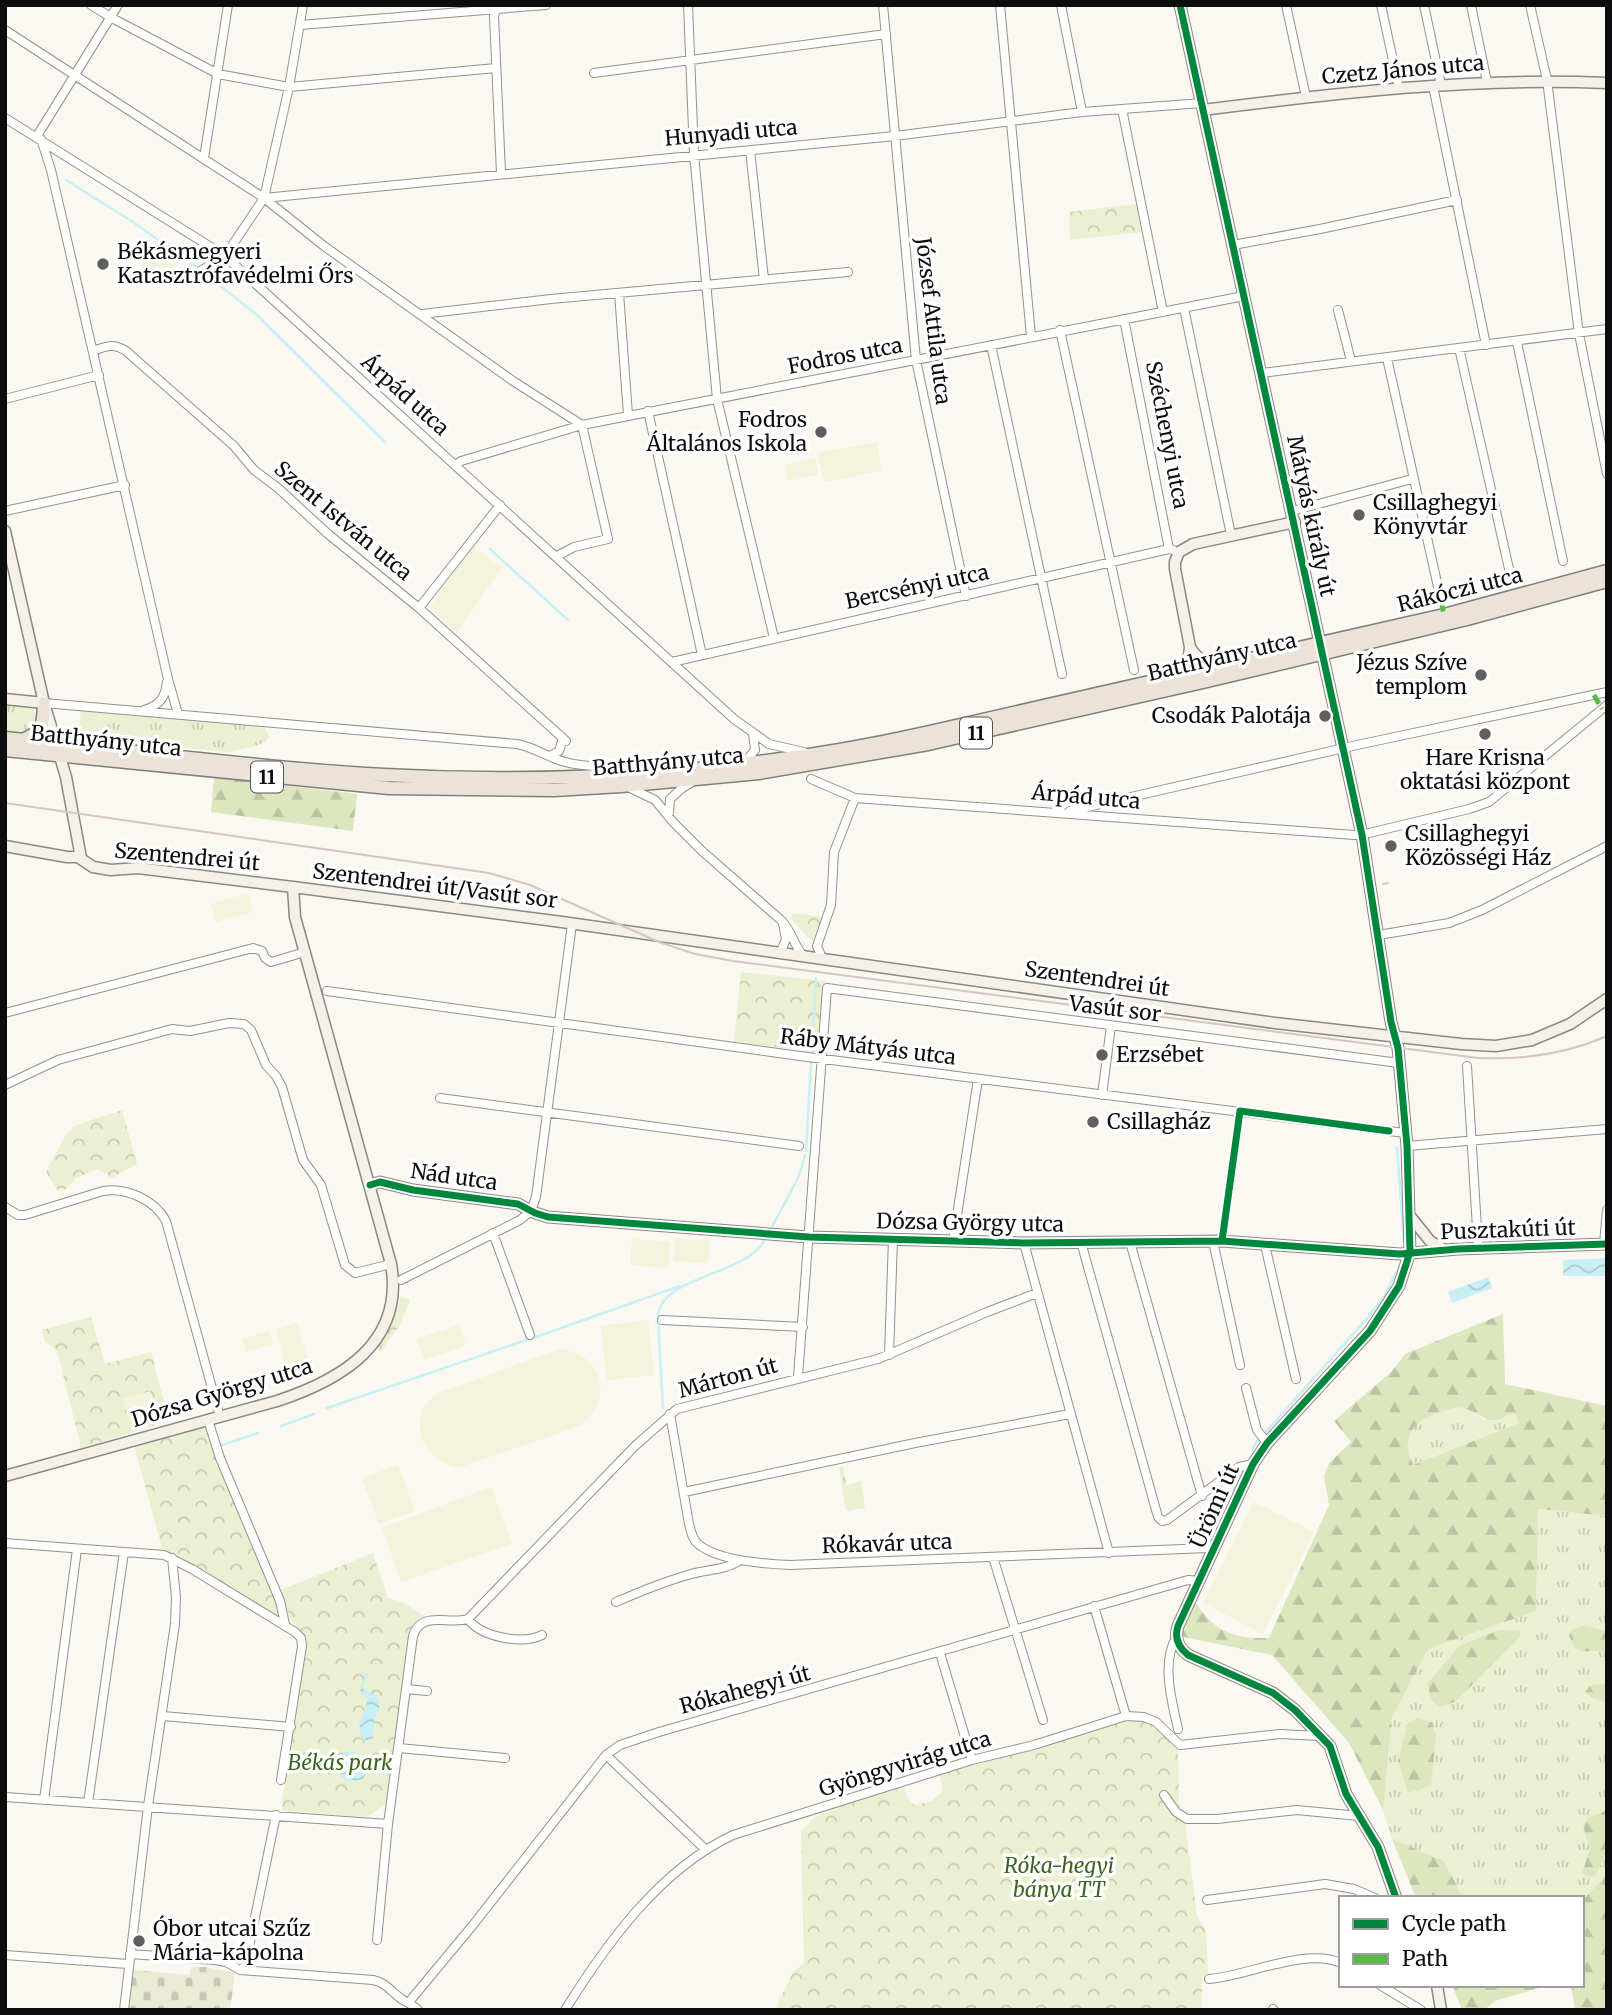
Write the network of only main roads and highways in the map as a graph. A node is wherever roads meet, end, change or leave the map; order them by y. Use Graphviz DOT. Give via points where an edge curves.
graph roads {
  1 [pos="1607,571"];
  2 [pos="1607,581"];
  3 [pos="1322,648"];
  4 [pos="44,703"];
  5 [pos="5,738"];
  6 [pos="23,740"];
  7 [pos="5,750"];
  8 [pos="59,750"];
  1 -- 3 [label="main road, Rákóczi utca / 11"];
  2 -- 3 [label="main road, Rákóczi utca / 11" via="1467,620"];
  3 -- 8 [label="main road, Batthyány utca / 11" via="1237,662 896,740 742,764 548,778 383,775"];
  3 -- 8 [label="main road, Batthyány utca / 11" via="928,744 759,773 621,786 554,790 376,787"];
  4 -- 6 [label="main road" via="40,730"];
  5 -- 6 [label="main road, Batthyány utca / 11"];
  6 -- 8 [label="main road, Batthyány utca / 11"];
  7 -- 8 [label="main road, Batthyány utca / 11"];
}
